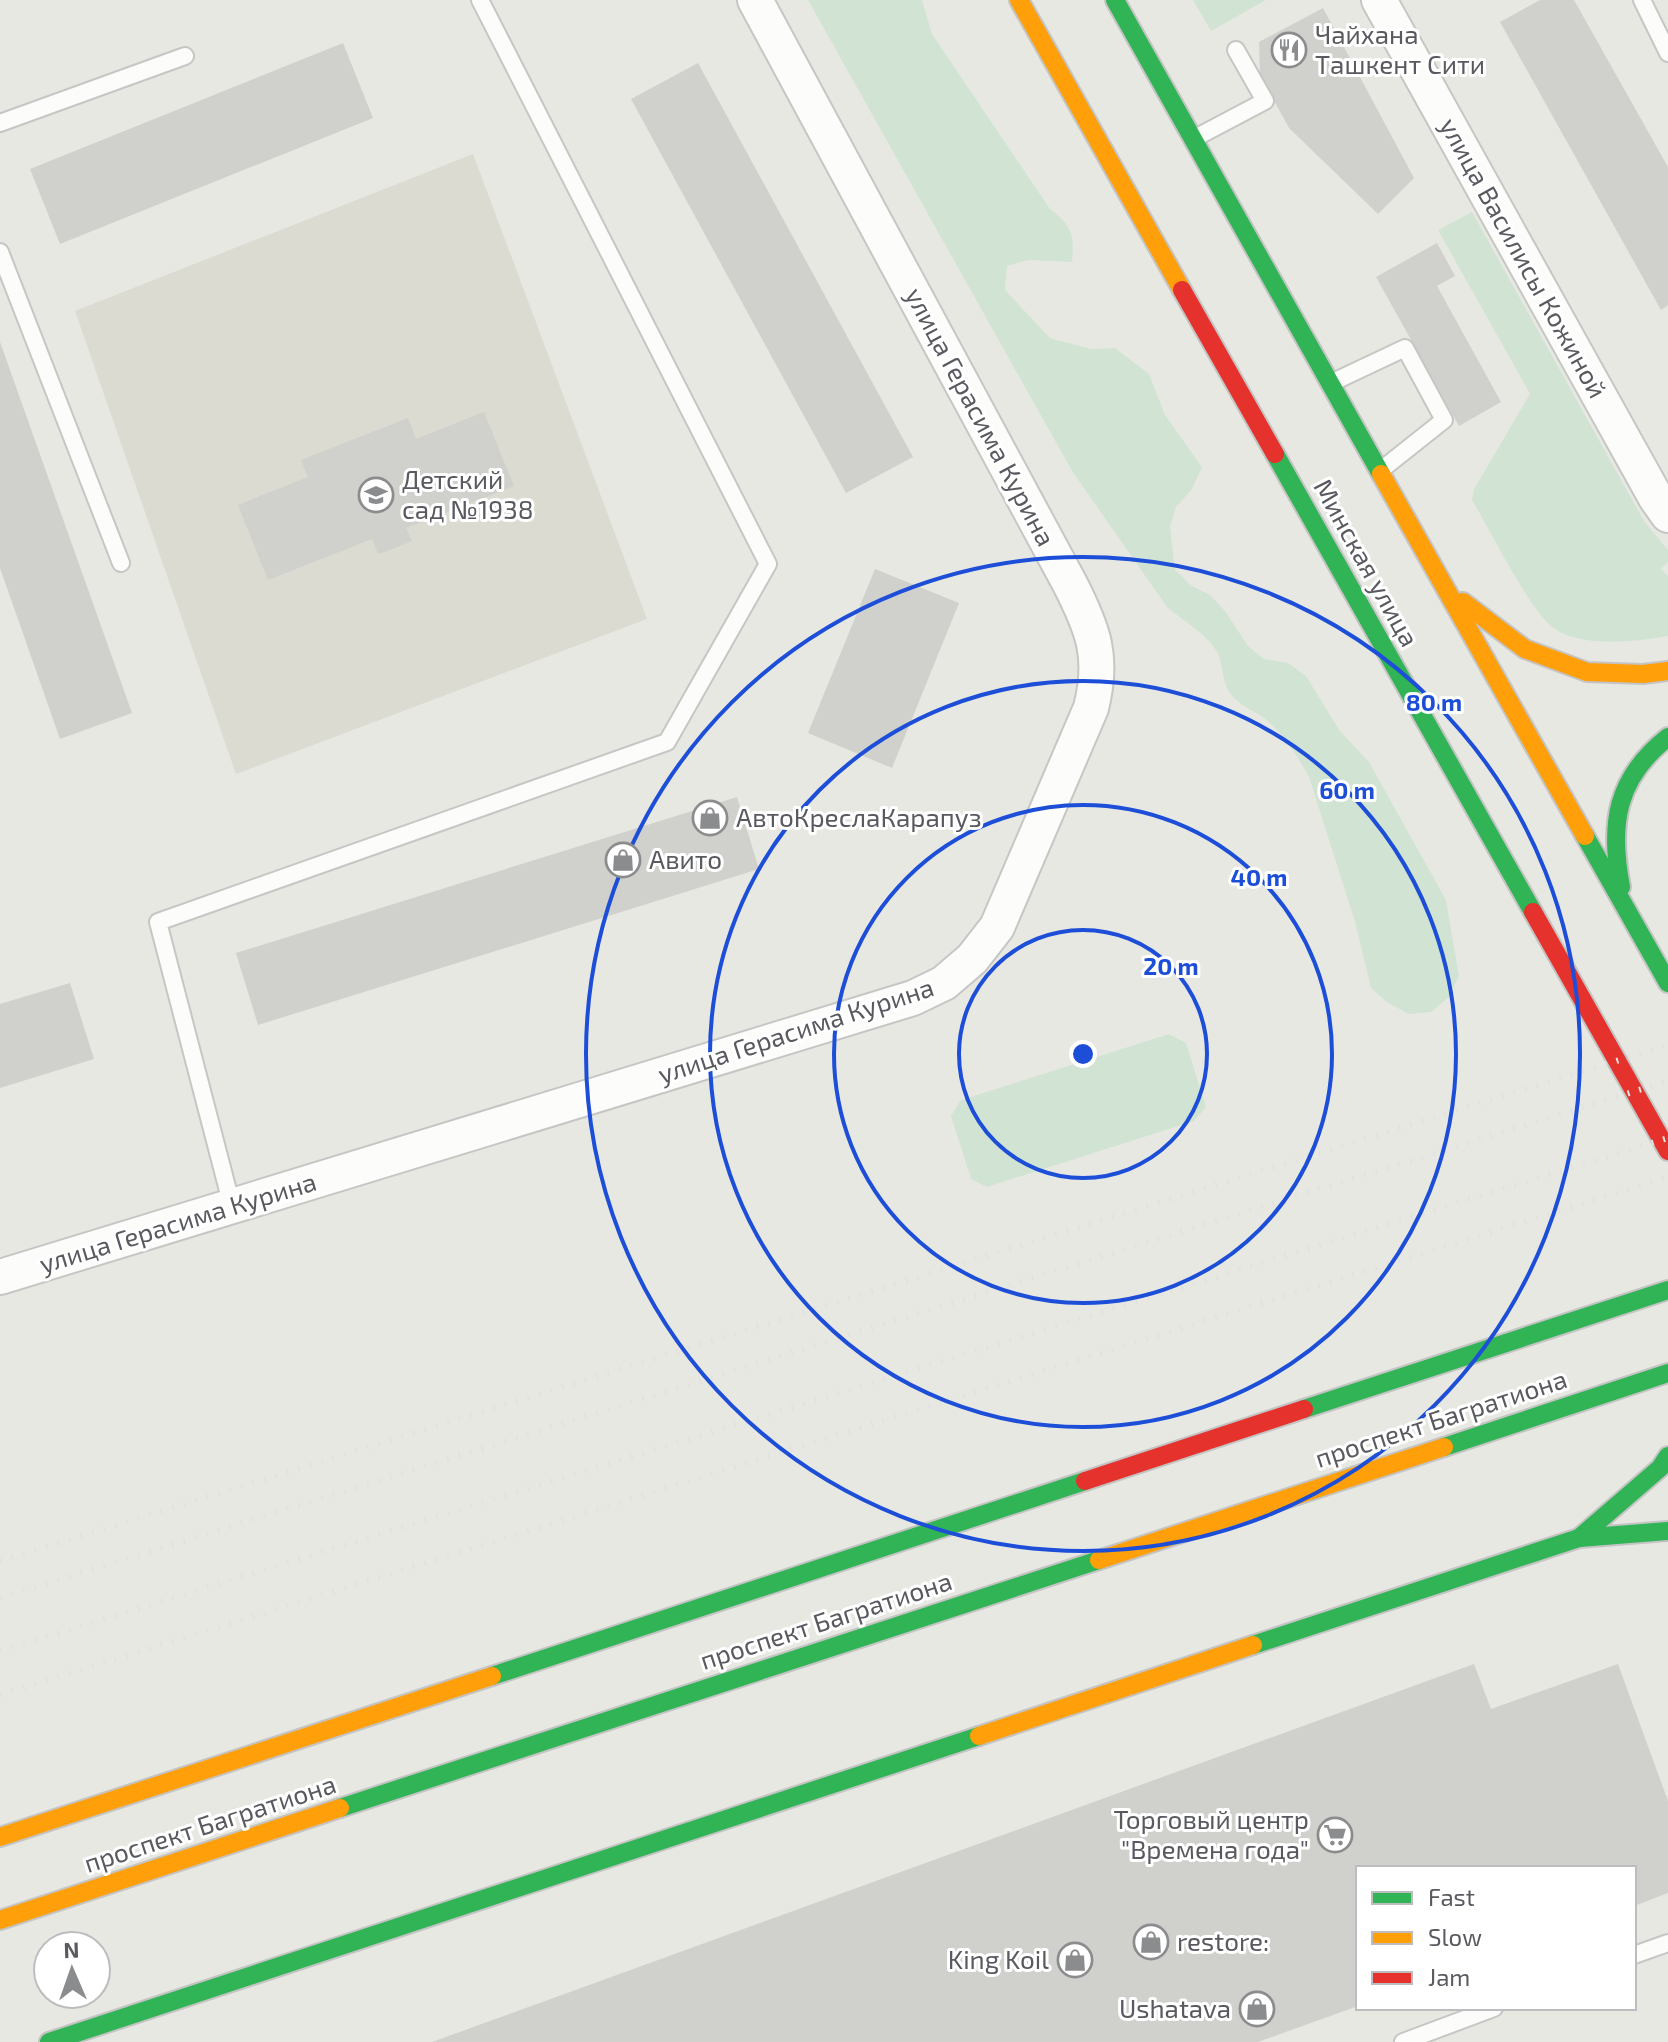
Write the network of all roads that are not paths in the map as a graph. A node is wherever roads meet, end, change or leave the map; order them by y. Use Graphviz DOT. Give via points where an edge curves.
graph roads {
  1 [pos="480,0"];
  2 [pos="755,0"];
  3 [pos="1019,0"];
  4 [pos="1115,0"];
  5 [pos="1379,0"];
  6 [pos="1642,0"];
  7 [pos="1236,50"];
  8 [pos="1668,53"];
  9 [pos="185,56"];
  10 [pos="0,123"];
  11 [pos="1193,139"];
  12 [pos="0,252"];
  13 [pos="1331,383"];
  14 [pos="1380,471"];
  15 [pos="1668,515"];
  16 [pos="121,563"];
  17 [pos="1447,590"];
  18 [pos="1668,671"];
  19 [pos="1668,737"];
  20 [pos="1627,909"];
  21 [pos="1668,983"];
  22 [pos="1668,1151"];
  23 [pos="232,1206"];
  24 [pos="0,1277"];
  25 [pos="1668,1290"];
  26 [pos="1668,1373"];
  27 [pos="1668,1456"];
  28 [pos="1668,1531"];
  29 [pos="1579,1538"];
  30 [pos="0,1837"];
  31 [pos="0,1920"];
  32 [pos="1668,1943"];
  33 [pos="1636,1954"];
  34 [pos="1489,2010"];
  35 [pos="49,2042"];
  36 [pos="1403,2042"];
  1 -- 23 [label="lane" via="768,564 667,742 158,922"];
  2 -- 23 [label="street, улица Герасима Курина" via="1070,584 1097,654 1091,708 997,927 944,983 913,998"];
  3 -- 22 [label="main road, Минская улица"];
  4 -- 11 [label="main road"];
  5 -- 15 [label="street, улица Василисы Кожиной"];
  6 -- 8 [label="lane"];
  7 -- 11 [label="lane" via="1265,101"];
  9 -- 10 [label="lane"];
  11 -- 13 [label="main road"];
  12 -- 16 [label="lane"];
  13 -- 14 [label="main road"];
  13 -- 14 [label="lane" via="1405,348 1444,420"];
  14 -- 17 [label="main road"];
  17 -- 18 [label="main road" via="1525,649 1550,659 1587,672"];
  17 -- 20 [label="main road"];
  19 -- 20 [label="main road" via="1635,766 1622,796 1615,863"];
  20 -- 21 [label="main road"];
  23 -- 24 [label="street, улица Герасима Курина"];
  25 -- 30 [label="main road, проспект Багратиона"];
  26 -- 31 [label="main road, проспект Багратиона"];
  27 -- 29 [label="main road"];
  28 -- 29 [label="main road"];
  29 -- 35 [label="main road"];
  32 -- 33 [label="lane"];
  34 -- 36 [label="lane"];
}
